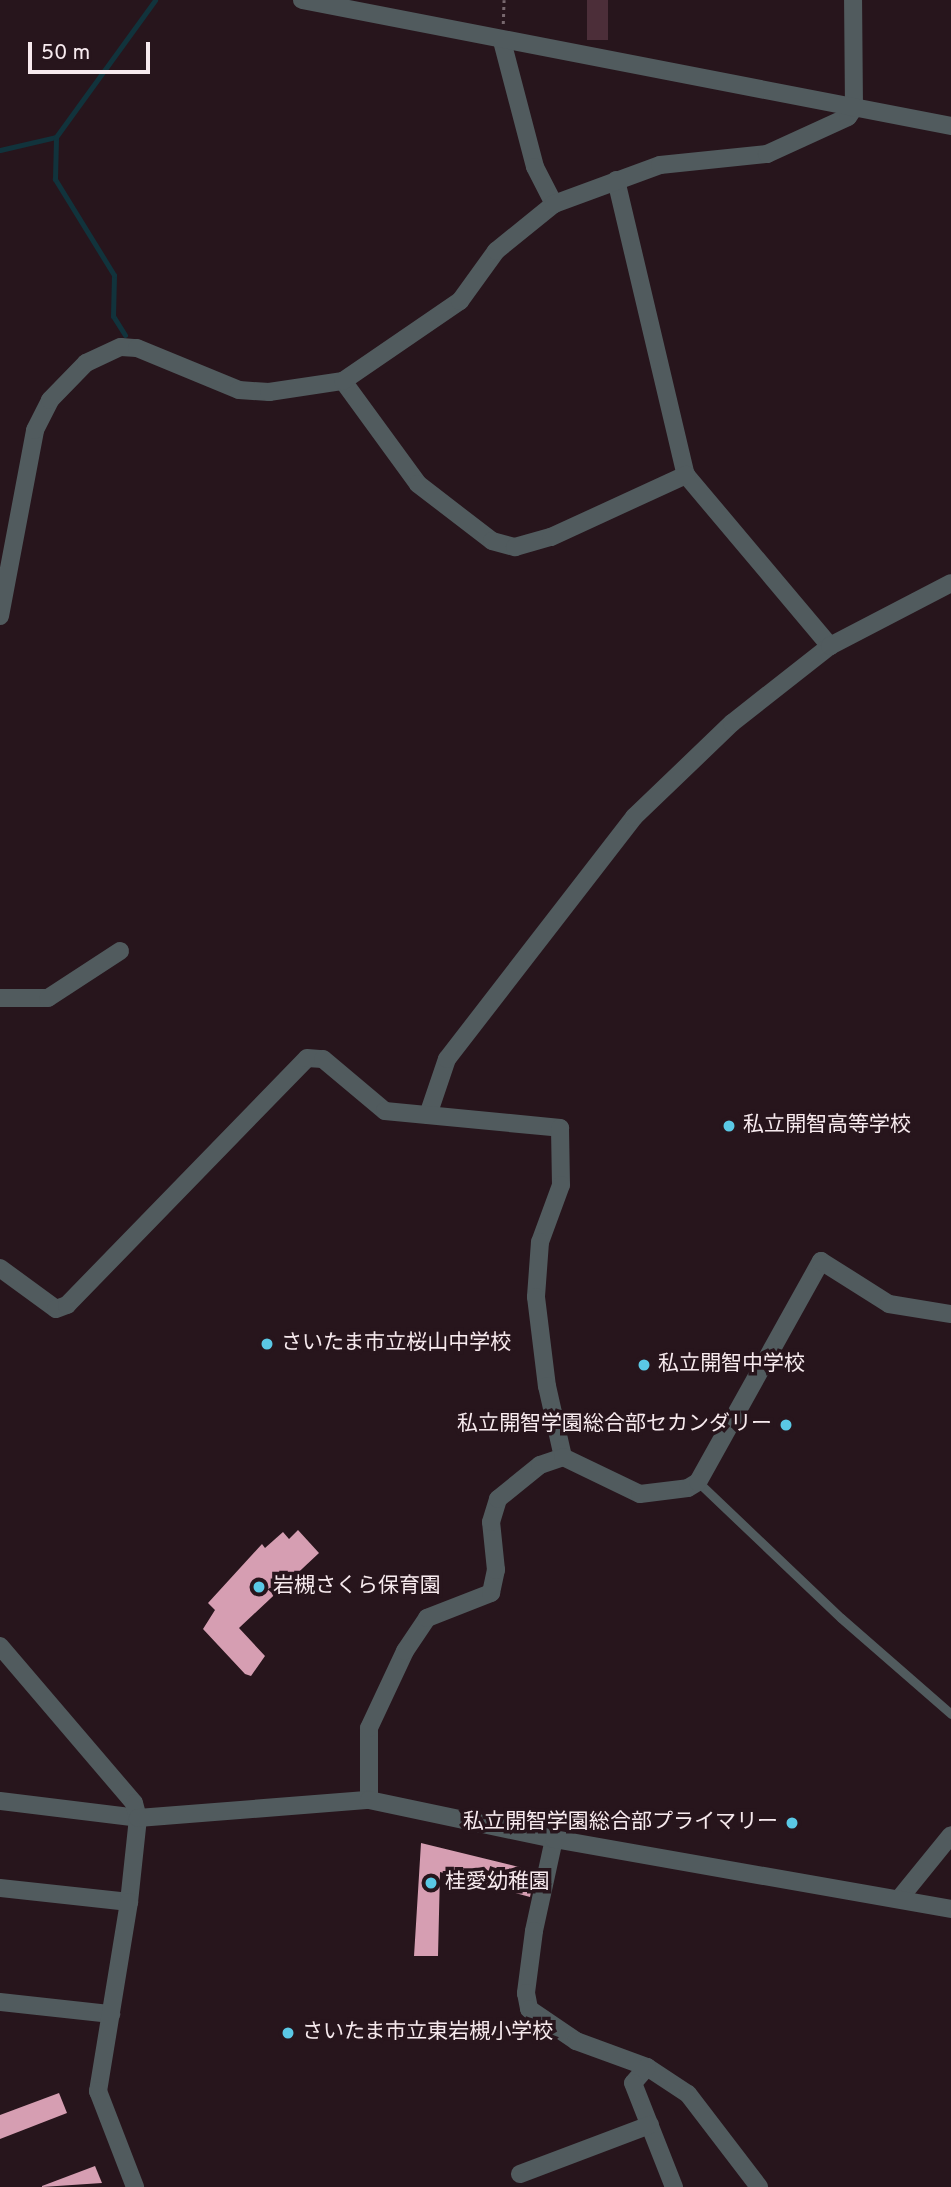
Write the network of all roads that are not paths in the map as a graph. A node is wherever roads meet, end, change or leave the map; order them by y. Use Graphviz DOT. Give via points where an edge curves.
graph roads {
  1 [pos="302,0"];
  2 [pos="853,0"];
  3 [pos="502,41"];
  4 [pos="853,108"];
  5 [pos="951,126"];
  6 [pos="616,180"];
  7 [pos="554,204"];
  8 [pos="343,381"];
  9 [pos="686,475"];
  10 [pos="951,583"];
  11 [pos="0,616"];
  12 [pos="830,646"];
  13 [pos="120,951"];
  14 [pos="0,998"];
  15 [pos="428,1115"];
  16 [pos="0,1268"];
  17 [pos="951,1314"];
  18 [pos="563,1457"];
  19 [pos="698,1482"];
  20 [pos="0,1646"];
  21 [pos="951,1714"];
  22 [pos="369,1800"];
  23 [pos="0,1801"];
  24 [pos="138,1818"];
  25 [pos="951,1835"];
  26 [pos="554,1839"];
  27 [pos="0,1888"];
  28 [pos="899,1899"];
  29 [pos="129,1902"];
  30 [pos="951,1909"];
  31 [pos="0,2002"];
  32 [pos="111,2014"];
  33 [pos="647,2067"];
  34 [pos="650,2125"];
  35 [pos="520,2175"];
  36 [pos="135,2187"];
  37 [pos="674,2187"];
  38 [pos="759,2187"];
  1 -- 3 [label="street"];
  2 -- 4 [label="street"];
  3 -- 4 [label="street"];
  3 -- 7 [label="street" via="535,167"];
  4 -- 5 [label="street"];
  4 -- 6 [label="street" via="825,131 767,154 660,165"];
  6 -- 7 [label="street"];
  6 -- 9 [label="street"];
  7 -- 8 [label="street" via="496,251 460,301"];
  8 -- 9 [label="street" via="418,484 492,541 515,547 551,537"];
  8 -- 11 [label="street" via="269,392 239,390 137,348 110,350 86,363 50,400 35,430"];
  9 -- 12 [label="street"];
  10 -- 12 [label="street"];
  12 -- 15 [label="street" via="732,723 634,817 447,1059"];
  13 -- 14 [label="street" via="48,998"];
  15 -- 16 [label="street" via="385,1111 323,1059 307,1058 67,1305 55,1308"];
  15 -- 18 [label="street" via="559,1128 561,1185 540,1242 536,1297 547,1386"];
  17 -- 19 [label="street" via="889,1304 821,1261"];
  18 -- 19 [label="street" via="640,1494 688,1488"];
  18 -- 22 [label="street" via="540,1465 498,1499 491,1522 496,1570 491,1593 427,1618 405,1651 369,1728"];
  19 -- 21 [label="lane" via="841,1618"];
  20 -- 24 [label="street" via="134,1803"];
  22 -- 24 [label="street"];
  22 -- 26 [label="street"];
  23 -- 24 [label="street"];
  24 -- 29 [label="street"];
  25 -- 28 [label="street"];
  26 -- 28 [label="street"];
  26 -- 33 [label="street" via="534,1931 526,1993 529,2009 576,2041"];
  27 -- 29 [label="street"];
  28 -- 30 [label="street"];
  29 -- 32 [label="street"];
  31 -- 32 [label="street"];
  32 -- 36 [label="street" via="98,2091"];
  33 -- 34 [label="street" via="633,2083"];
  33 -- 38 [label="street" via="688,2094"];
  34 -- 35 [label="street"];
  34 -- 37 [label="street"];
}
